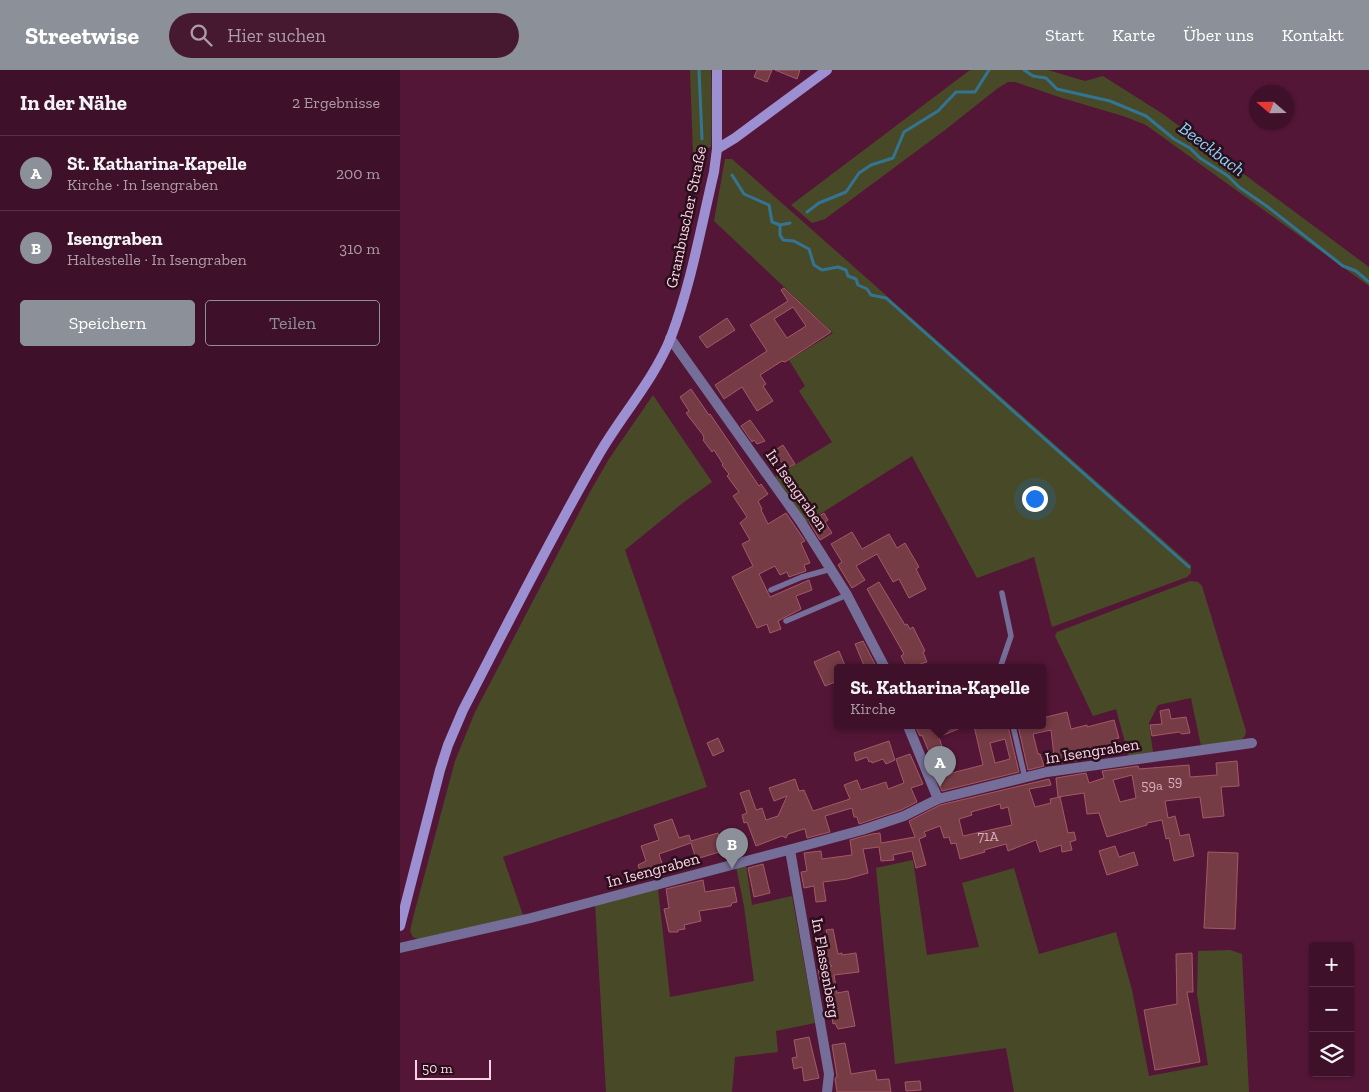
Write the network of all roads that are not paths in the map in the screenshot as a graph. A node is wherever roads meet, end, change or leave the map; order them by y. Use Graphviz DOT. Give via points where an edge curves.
graph roads {
  1 [pos="716,70"];
  2 [pos="827,70"];
  3 [pos="717,149"];
  4 [pos="670,338"];
  5 [pos="831,569"];
  6 [pos="771,590"];
  7 [pos="1002,593"];
  8 [pos="847,595"];
  9 [pos="786,622"];
  10 [pos="882,664"];
  11 [pos="1001,664"];
  12 [pos="909,729"];
  13 [pos="1014,729"];
  14 [pos="1252,743"];
  15 [pos="1025,778"];
  16 [pos="938,799"];
  17 [pos="790,850"];
  18 [pos="400,926"];
  19 [pos="400,948"];
  20 [pos="828,1092"];
  1 -- 3 [label="main road, Grambuscher Straße"];
  2 -- 3 [label="main road"];
  3 -- 4 [label="main road, Grambuscher Straße" via="698,244"];
  4 -- 5 [label="street, In Isengraben" via="802,522"];
  4 -- 18 [label="main road, Grambuscher Straße" via="641,390 599,453 463,710 440,770"];
  5 -- 6 [label="lane"];
  5 -- 8 [label="street, In Isengraben"];
  7 -- 11 [label="lane" via="1011,636"];
  8 -- 9 [label="lane"];
  8 -- 10 [label="street, In Isengraben"];
  12 -- 16 [label="street"];
  13 -- 15 [label="lane"];
  14 -- 15 [label="street, In Isengraben" via="1047,772"];
  15 -- 16 [label="street, In Isengraben"];
  16 -- 17 [label="street, In Isengraben" via="862,830"];
  17 -- 19 [label="street, In Isengraben" via="531,918"];
  17 -- 20 [label="street, In Flassenberg" via="829,1074"];
}
